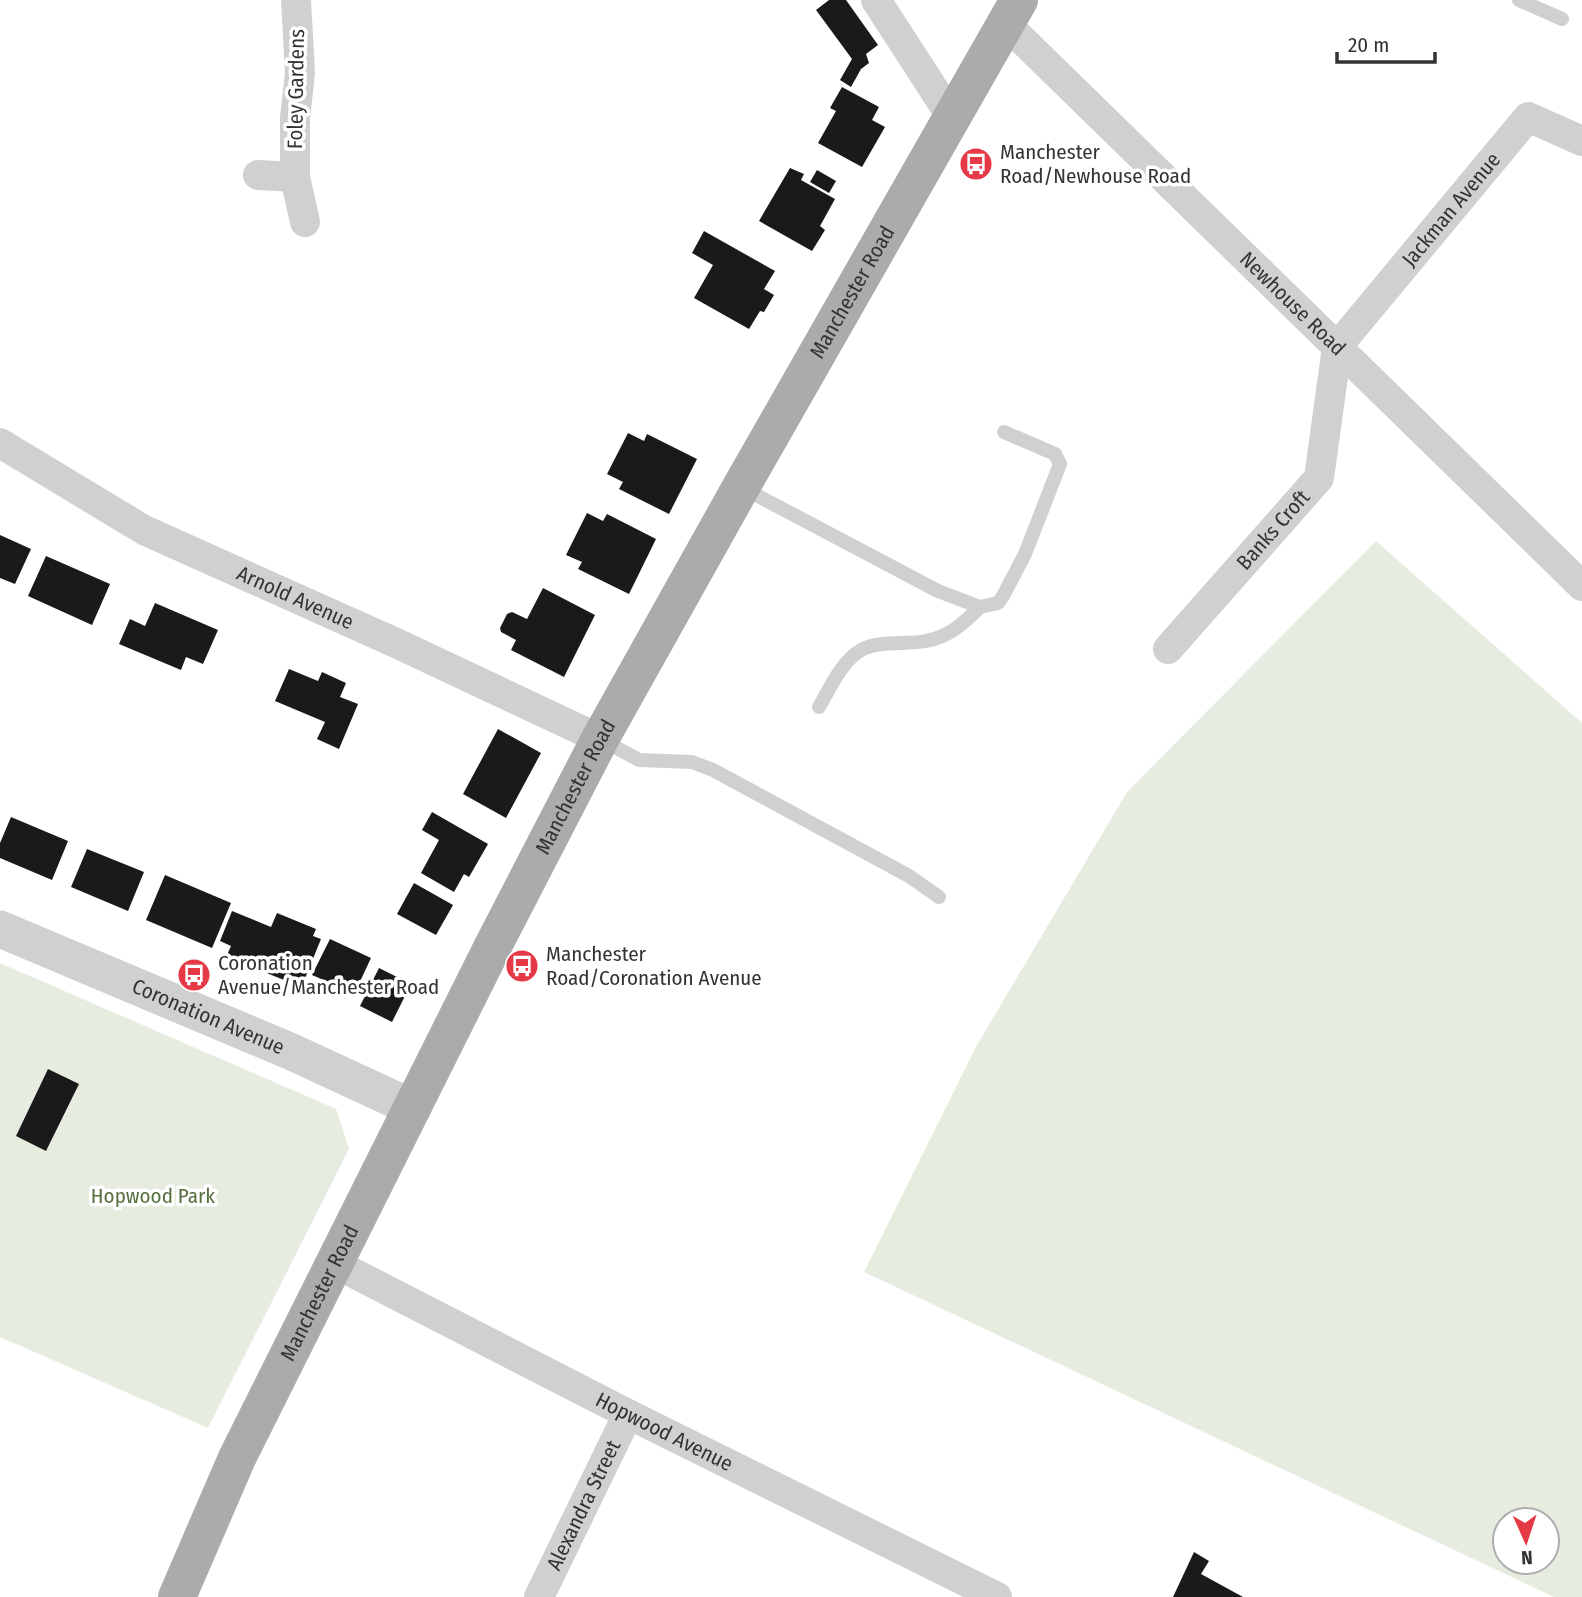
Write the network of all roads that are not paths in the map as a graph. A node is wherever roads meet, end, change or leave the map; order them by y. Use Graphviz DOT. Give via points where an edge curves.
graph roads {
  1 [pos="296,0"];
  2 [pos="876,0"];
  3 [pos="1519,0"];
  4 [pos="1012,12"];
  5 [pos="1562,19"];
  6 [pos="951,116"];
  7 [pos="1582,141"];
  8 [pos="258,175"];
  9 [pos="295,177"];
  10 [pos="305,222"];
  11 [pos="1337,347"];
  12 [pos="1004,432"];
  13 [pos="0,443"];
  14 [pos="741,487"];
  15 [pos="1582,586"];
  16 [pos="980,607"];
  17 [pos="1168,649"];
  18 [pos="819,707"];
  19 [pos="600,739"];
  20 [pos="939,897"];
  21 [pos="0,929"];
  22 [pos="413,1108"];
  23 [pos="334,1263"];
  24 [pos="628,1414"];
  25 [pos="177,1597"];
  26 [pos="539,1597"];
  27 [pos="996,1597"];
  1 -- 9 [label="street, Foley Gardens" via="300,73"];
  2 -- 6 [label="street"];
  3 -- 5 [label="lane"];
  4 -- 6 [label="main road, Manchester Road"];
  4 -- 11 [label="street, Newhouse Road"];
  6 -- 14 [label="main road, Manchester Road"];
  7 -- 11 [label="street, Jackman Avenue" via="1528,117"];
  8 -- 9 [label="street, Foley Gardens"];
  9 -- 10 [label="street, Foley Gardens"];
  11 -- 15 [label="street, Newhouse Road"];
  11 -- 17 [label="street, Banks Croft" via="1319,478"];
  12 -- 16 [label="lane" via="1055,454 1060,464 1025,554 1003,596 998,603"];
  13 -- 19 [label="street, Arnold Avenue" via="144,530"];
  14 -- 16 [label="lane" via="938,590"];
  14 -- 19 [label="main road, Manchester Road"];
  16 -- 18 [label="lane" via="956,631 927,641 861,651 841,671"];
  19 -- 20 [label="lane" via="639,760 692,762 713,770 909,876"];
  19 -- 22 [label="main road, Manchester Road"];
  21 -- 22 [label="street, Coronation Avenue"];
  22 -- 23 [label="main road, Manchester Road"];
  23 -- 24 [label="street, Hopwood Avenue"];
  23 -- 25 [label="main road, Manchester Road" via="237,1458"];
  24 -- 26 [label="street, Alexandra Street"];
  24 -- 27 [label="street, Hopwood Avenue"];
}
